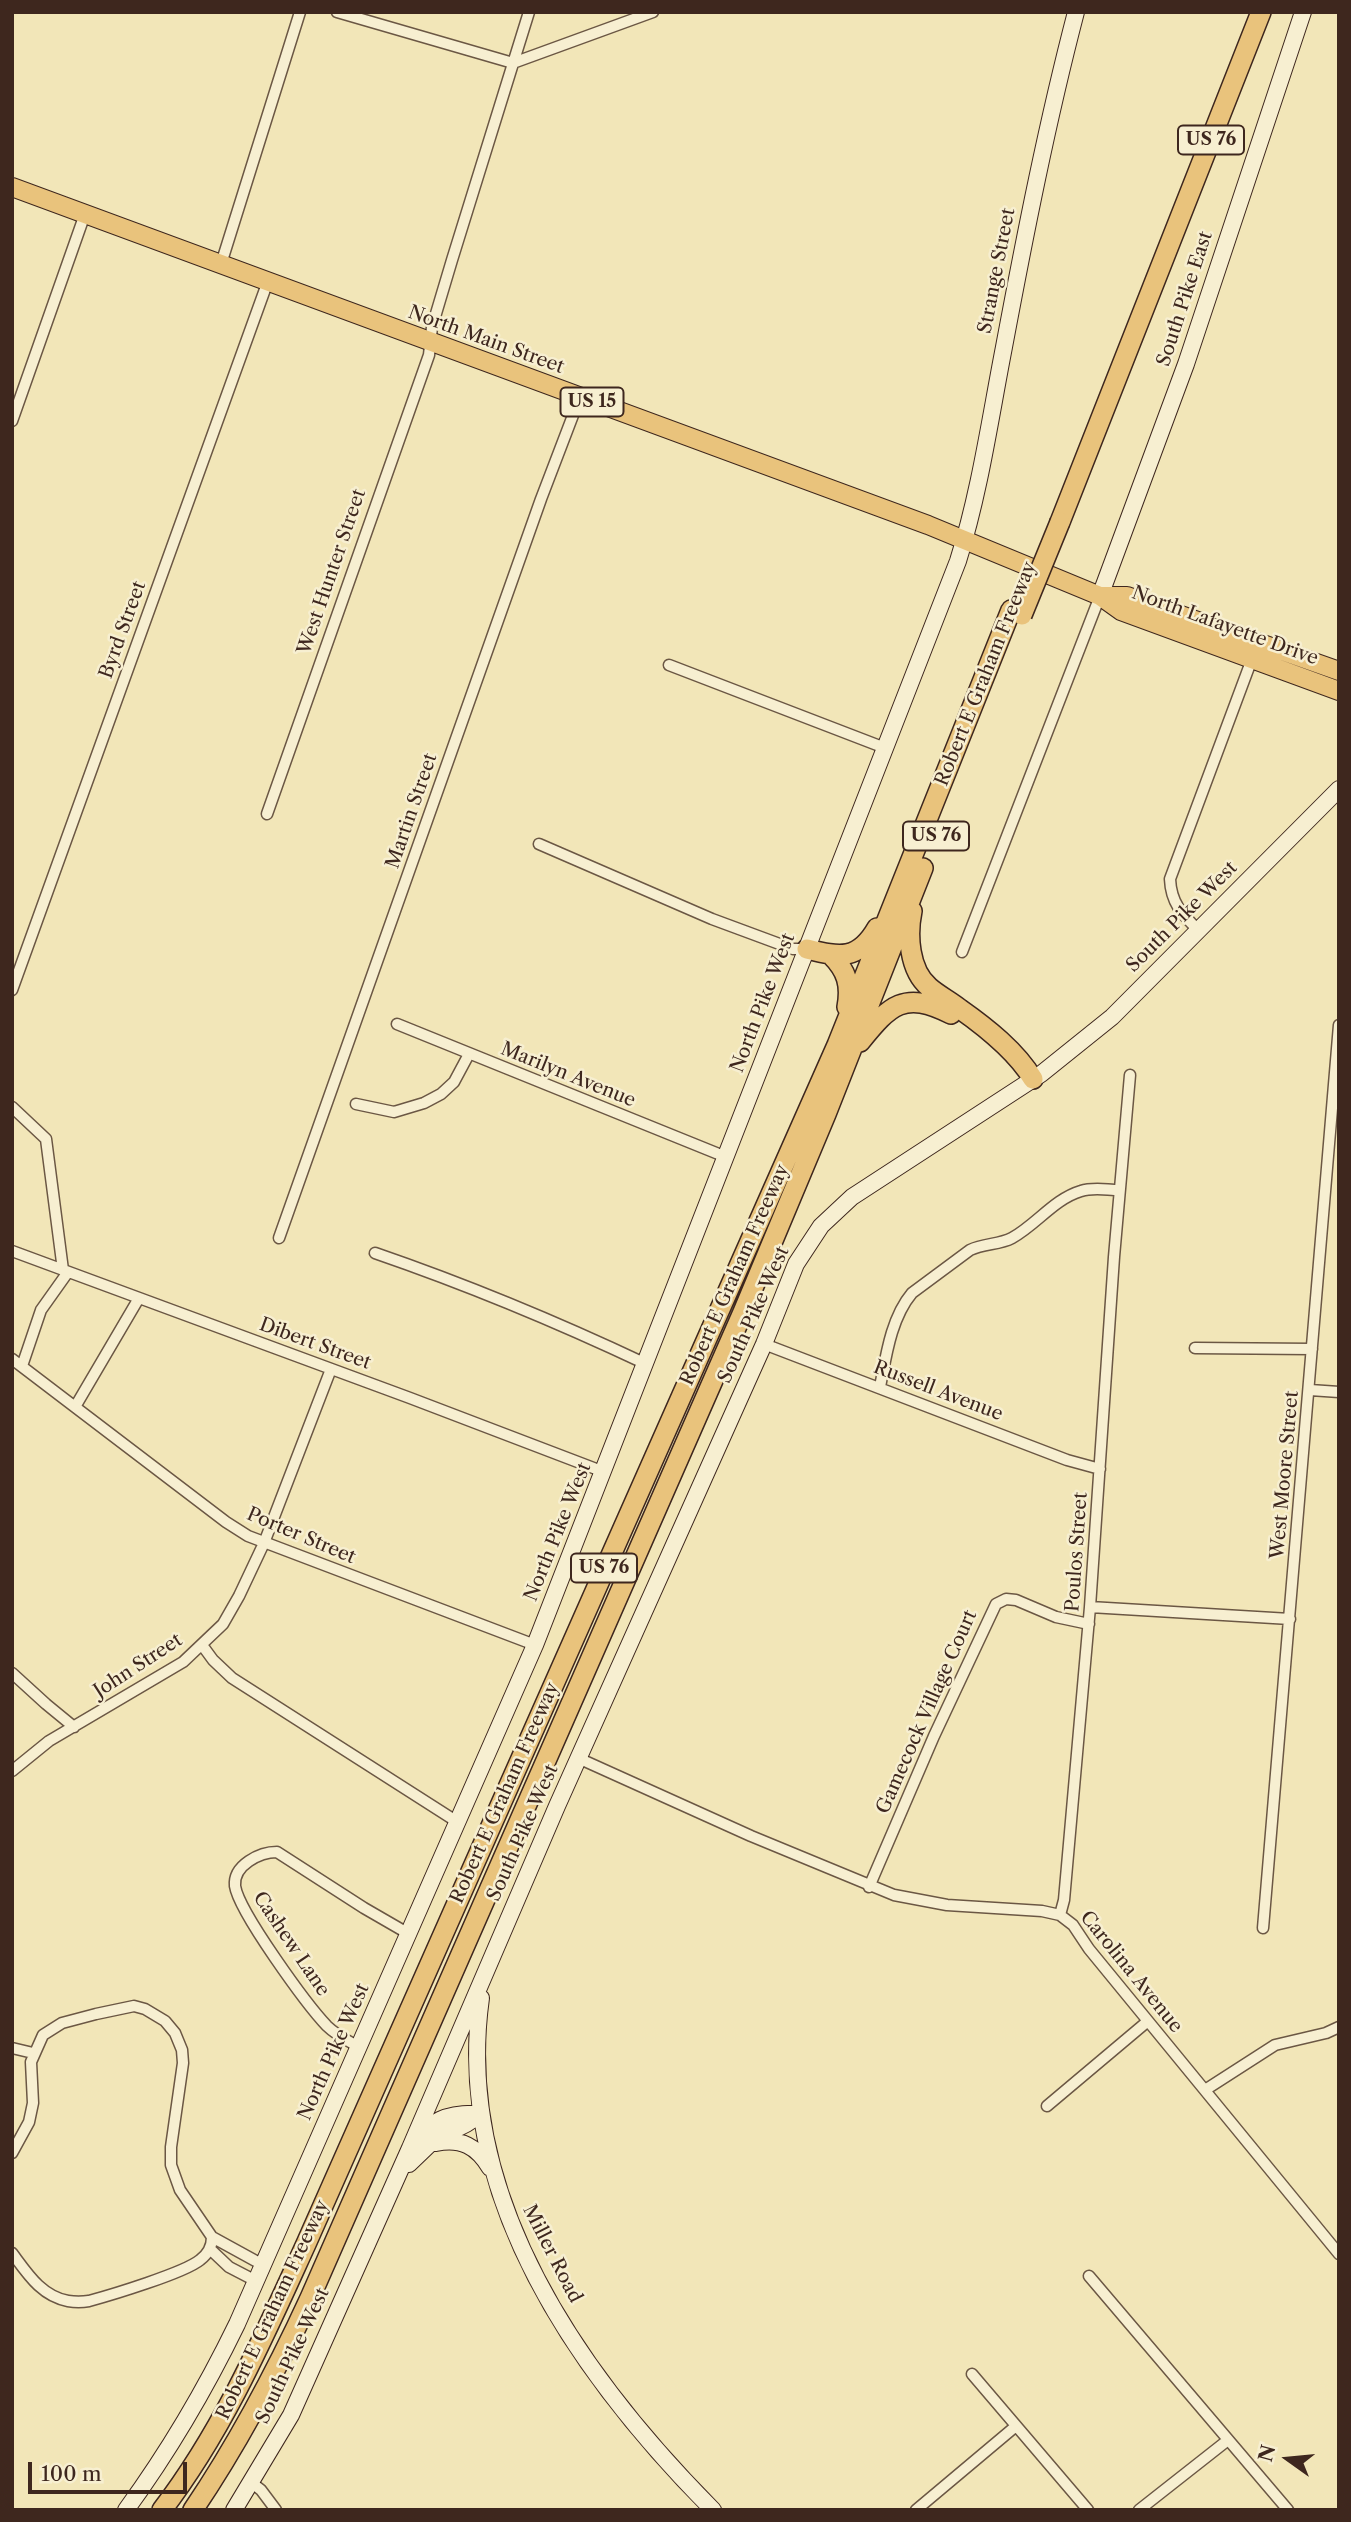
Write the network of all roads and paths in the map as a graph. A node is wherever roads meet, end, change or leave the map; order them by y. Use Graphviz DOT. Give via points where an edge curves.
graph roads {
  1 [pos="300,12"];
  2 [pos="337,12"];
  3 [pos="529,12"];
  4 [pos="653,12"];
  5 [pos="1076,12"];
  6 [pos="1247,12"];
  7 [pos="1261,12"];
  8 [pos="1303,12"];
  9 [pos="513,63"];
  10 [pos="12,187"];
  11 [pos="85,214"];
  12 [pos="221,264"];
  13 [pos="1154,267"];
  14 [pos="268,281"];
  15 [pos="430,342"];
  16 [pos="580,397"];
  17 [pos="12,421"];
  18 [pos="965,539"];
  19 [pos="1100,596"];
  20 [pos="1252,659"];
  21 [pos="669,665"];
  22 [pos="1339,671"];
  23 [pos="1339,691"];
  24 [pos="885,748"];
  25 [pos="1339,789"];
  26 [pos="267,814"];
  27 [pos="539,844"];
  28 [pos="910,884"];
  29 [pos="1198,930"];
  30 [pos="807,948"];
  31 [pos="962,952"];
  32 [pos="831,955"];
  33 [pos="12,990"];
  34 [pos="397,1024"];
  35 [pos="1339,1025"];
  36 [pos="993,1035"];
  37 [pos="843,1051"];
  38 [pos="469,1054"];
  39 [pos="1130,1075"];
  40 [pos="1033,1079"];
  41 [pos="356,1104"];
  42 [pos="12,1107"];
  43 [pos="1334,1127"];
  44 [pos="726,1157"];
  45 [pos="1119,1191"];
  46 [pos="279,1238"];
  47 [pos="12,1251"];
  48 [pos="375,1253"];
  49 [pos="65,1271"];
  50 [pos="139,1298"];
  51 [pos="764,1344"];
  52 [pos="1195,1348"];
  53 [pos="1312,1349"];
  54 [pos="12,1359"];
  55 [pos="646,1364"];
  56 [pos="22,1366"];
  57 [pos="331,1369"];
  58 [pos="880,1387"];
  59 [pos="1310,1391"];
  60 [pos="1339,1392"];
  61 [pos="75,1407"];
  62 [pos="1100,1469"];
  63 [pos="604,1472"];
  64 [pos="264,1543"];
  65 [pos="1090,1607"];
  66 [pos="1290,1619"];
  67 [pos="1089,1624"];
  68 [pos="202,1645"];
  69 [pos="536,1645"];
  70 [pos="12,1673"];
  71 [pos="74,1727"];
  72 [pos="578,1758"];
  73 [pos="12,1771"];
  74 [pos="459,1822"];
  75 [pos="869,1887"];
  76 [pos="1060,1915"];
  77 [pos="1263,1928"];
  78 [pos="409,1934"];
  79 [pos="487,1969"];
  80 [pos="1148,2021"];
  81 [pos="1339,2027"];
  82 [pos="359,2047"];
  83 [pos="12,2048"];
  84 [pos="33,2053"];
  85 [pos="1205,2090"];
  86 [pos="1047,2106"];
  87 [pos="481,2114"];
  88 [pos="427,2145"];
  89 [pos="410,2148"];
  90 [pos="12,2153"];
  91 [pos="399,2176"];
  92 [pos="496,2178"];
  93 [pos="212,2237"];
  94 [pos="210,2249"];
  95 [pos="12,2253"];
  96 [pos="1339,2254"];
  97 [pos="263,2265"];
  98 [pos="1089,2276"];
  99 [pos="256,2281"];
  100 [pos="972,2374"];
  101 [pos="1016,2426"];
  102 [pos="1228,2440"];
  103 [pos="252,2483"];
  104 [pos="126,2510"];
  105 [pos="162,2510"];
  106 [pos="193,2510"];
  107 [pos="234,2510"];
  108 [pos="275,2510"];
  109 [pos="713,2510"];
  110 [pos="916,2510"];
  111 [pos="1088,2510"];
  112 [pos="1139,2510"];
  113 [pos="1289,2510"];
  1 -- 12 [label="street"];
  2 -- 9 [label="street"];
  3 -- 9 [label="street, West Hunter Street"];
  4 -- 9 [label="street"];
  5 -- 18 [label="main road, Strange Street" via="1044,145"];
  6 -- 13 [label="highway, Robert E Graham Freeway / US 76"];
  7 -- 13 [label="highway, Robert E Graham Freeway / US 76"];
  8 -- 19 [label="main road, South Pike East" via="1186,363"];
  9 -- 15 [label="street, West Hunter Street"];
  10 -- 11 [label="main road, North Main Street / US 15"];
  11 -- 12 [label="main road, North Main Street / US 15"];
  11 -- 17 [label="street"];
  12 -- 14 [label="main road, North Main Street / US 15"];
  13 -- 28 [label="highway, Robert E Graham Freeway / US 76, bridge"];
  14 -- 15 [label="main road, North Main Street / US 15"];
  14 -- 33 [label="street, Byrd Street"];
  15 -- 16 [label="main road, North Main Street / US 15"];
  15 -- 26 [label="street, West Hunter Street"];
  16 -- 18 [label="main road, North Main Street / US 15"];
  16 -- 46 [label="street, Martin Street"];
  18 -- 19 [label="main road, North Main Street / US 15"];
  18 -- 24 [label="main road, North Pike West"];
  19 -- 20 [label="main road, North Lafayette Drive" via="1121,611"];
  19 -- 22 [label="main road" via="1127,596"];
  19 -- 31 [label="street"];
  20 -- 23 [label="main road, North Lafayette Drive"];
  20 -- 29 [label="street" via="1170,879 1173,901"];
  21 -- 24 [label="street"];
  24 -- 30 [label="main road, North Pike West"];
  25 -- 29 [label="main road, South Pike West"];
  27 -- 30 [label="street" via="712,919 793,949"];
  28 -- 32 [label="highway" via="862,948"];
  28 -- 36 [label="highway" via="910,934 918,972 926,985"];
  28 -- 37 [label="highway, Robert E Graham Freeway / US 76"];
  29 -- 40 [label="main road, South Pike West" via="1112,1017"];
  30 -- 32 [label="highway"];
  30 -- 44 [label="main road, North Pike West"];
  32 -- 37 [label="highway" via="844,971 850,989"];
  34 -- 38 [label="street, Marilyn Avenue"];
  35 -- 43 [label="street, West Moore Street"];
  36 -- 37 [label="highway" via="925,1002 895,1005"];
  36 -- 40 [label="highway" via="1019,1058"];
  37 -- 105 [label="highway, Robert E Graham Freeway / US 76" via="249,2369 211,2439"];
  37 -- 106 [label="highway, Robert E Graham Freeway / US 76" via="673,1474 310,2298 252,2416"];
  38 -- 41 [label="street" via="454,1082 424,1103 394,1112"];
  38 -- 44 [label="street, Marilyn Avenue"];
  39 -- 45 [label="street, Poulos Street"];
  40 -- 51 [label="main road, South Pike West" via="852,1197 821,1226 796,1264"];
  42 -- 49 [label="street" via="46,1139"];
  43 -- 53 [label="street, West Moore Street"];
  44 -- 55 [label="main road, North Pike West"];
  45 -- 58 [label="street" via="1092,1189 1068,1196 1013,1238 979,1245 912,1293 897,1318"];
  45 -- 62 [label="street, Poulos Street"];
  47 -- 49 [label="street, Dibert Street"];
  48 -- 55 [label="street" via="555,1321"];
  49 -- 50 [label="street, Dibert Street"];
  49 -- 56 [label="street" via="41,1310"];
  50 -- 57 [label="street, Dibert Street"];
  50 -- 61 [label="street"];
  51 -- 58 [label="street, Russell Avenue"];
  51 -- 72 [label="main road, South Pike West"];
  52 -- 53 [label="street"];
  53 -- 59 [label="street, West Moore Street"];
  54 -- 56 [label="street, Porter Street"];
  55 -- 63 [label="main road, North Pike West"];
  56 -- 61 [label="street, Porter Street"];
  57 -- 63 [label="street, Dibert Street"];
  57 -- 64 [label="street, John Street"];
  58 -- 62 [label="street, Russell Avenue"];
  59 -- 60 [label="street"];
  59 -- 66 [label="street, West Moore Street"];
  61 -- 64 [label="street, Porter Street" via="226,1522"];
  62 -- 65 [label="street, Poulos Street"];
  63 -- 69 [label="main road, North Pike West"];
  64 -- 68 [label="street, John Street" via="223,1624"];
  64 -- 69 [label="street, Porter Street"];
  65 -- 66 [label="street"];
  65 -- 67 [label="street, Poulos Street"];
  66 -- 77 [label="street, West Moore Street"];
  67 -- 75 [label="street, Gamecock Village Court" via="1056,1617 1016,1600 996,1604"];
  67 -- 76 [label="street, Poulos Street"];
  68 -- 71 [label="street, John Street" via="162,1676"];
  68 -- 74 [label="street" via="232,1678"];
  69 -- 74 [label="main road, North Pike West"];
  70 -- 71 [label="street"];
  71 -- 73 [label="street, John Street"];
  72 -- 75 [label="street, Carolina Avenue"];
  72 -- 79 [label="main road, South Pike West"];
  74 -- 78 [label="main road, North Pike West"];
  75 -- 76 [label="street, Carolina Avenue" via="916,1901"];
  76 -- 80 [label="street, Carolina Avenue" via="1073,1925"];
  78 -- 82 [label="main road, North Pike West"];
  78 -- 82 [label="street, Cashew Lane" via="277,1852 248,1861 237,1877 239,1898 285,1970 328,2027"];
  79 -- 87 [label="main road, Miller Road" via="478,2030"];
  79 -- 89 [label="main road"];
  80 -- 85 [label="street, Carolina Avenue"];
  80 -- 86 [label="street"];
  81 -- 85 [label="street" via="1275,2045"];
  82 -- 97 [label="main road, North Pike West"];
  83 -- 84 [label="street"];
  84 -- 90 [label="street" via="33,2103 29,2122"];
  84 -- 93 [label="street" via="50,2029 96,2014 134,2006 165,2021 175,2034 183,2063 171,2165 180,2190"];
  85 -- 96 [label="street, Carolina Avenue"];
  87 -- 88 [label="main road, South Pike West"];
  87 -- 89 [label="main road, South Pike West" via="446,2116 428,2127"];
  87 -- 92 [label="main road, Miller Road"];
  88 -- 91 [label="main road, South Pike West"];
  88 -- 92 [label="main road" via="467,2144 482,2155"];
  89 -- 91 [label="main road, South Pike West"];
  91 -- 103 [label="main road, South Pike West" via="291,2415"];
  92 -- 109 [label="main road, Miller Road" via="532,2269 582,2352 649,2440"];
  93 -- 94 [label="street"];
  93 -- 97 [label="street"];
  94 -- 95 [label="street" via="179,2270 78,2302 46,2292"];
  94 -- 99 [label="street" via="229,2267"];
  97 -- 99 [label="main road, North Pike West"];
  98 -- 102 [label="street"];
  99 -- 104 [label="main road, North Pike West" via="190,2415"];
  100 -- 101 [label="street"];
  101 -- 110 [label="street"];
  101 -- 111 [label="street"];
  102 -- 112 [label="street"];
  102 -- 113 [label="street"];
  103 -- 107 [label="main road, South Pike West"];
  103 -- 108 [label="street"];
}
